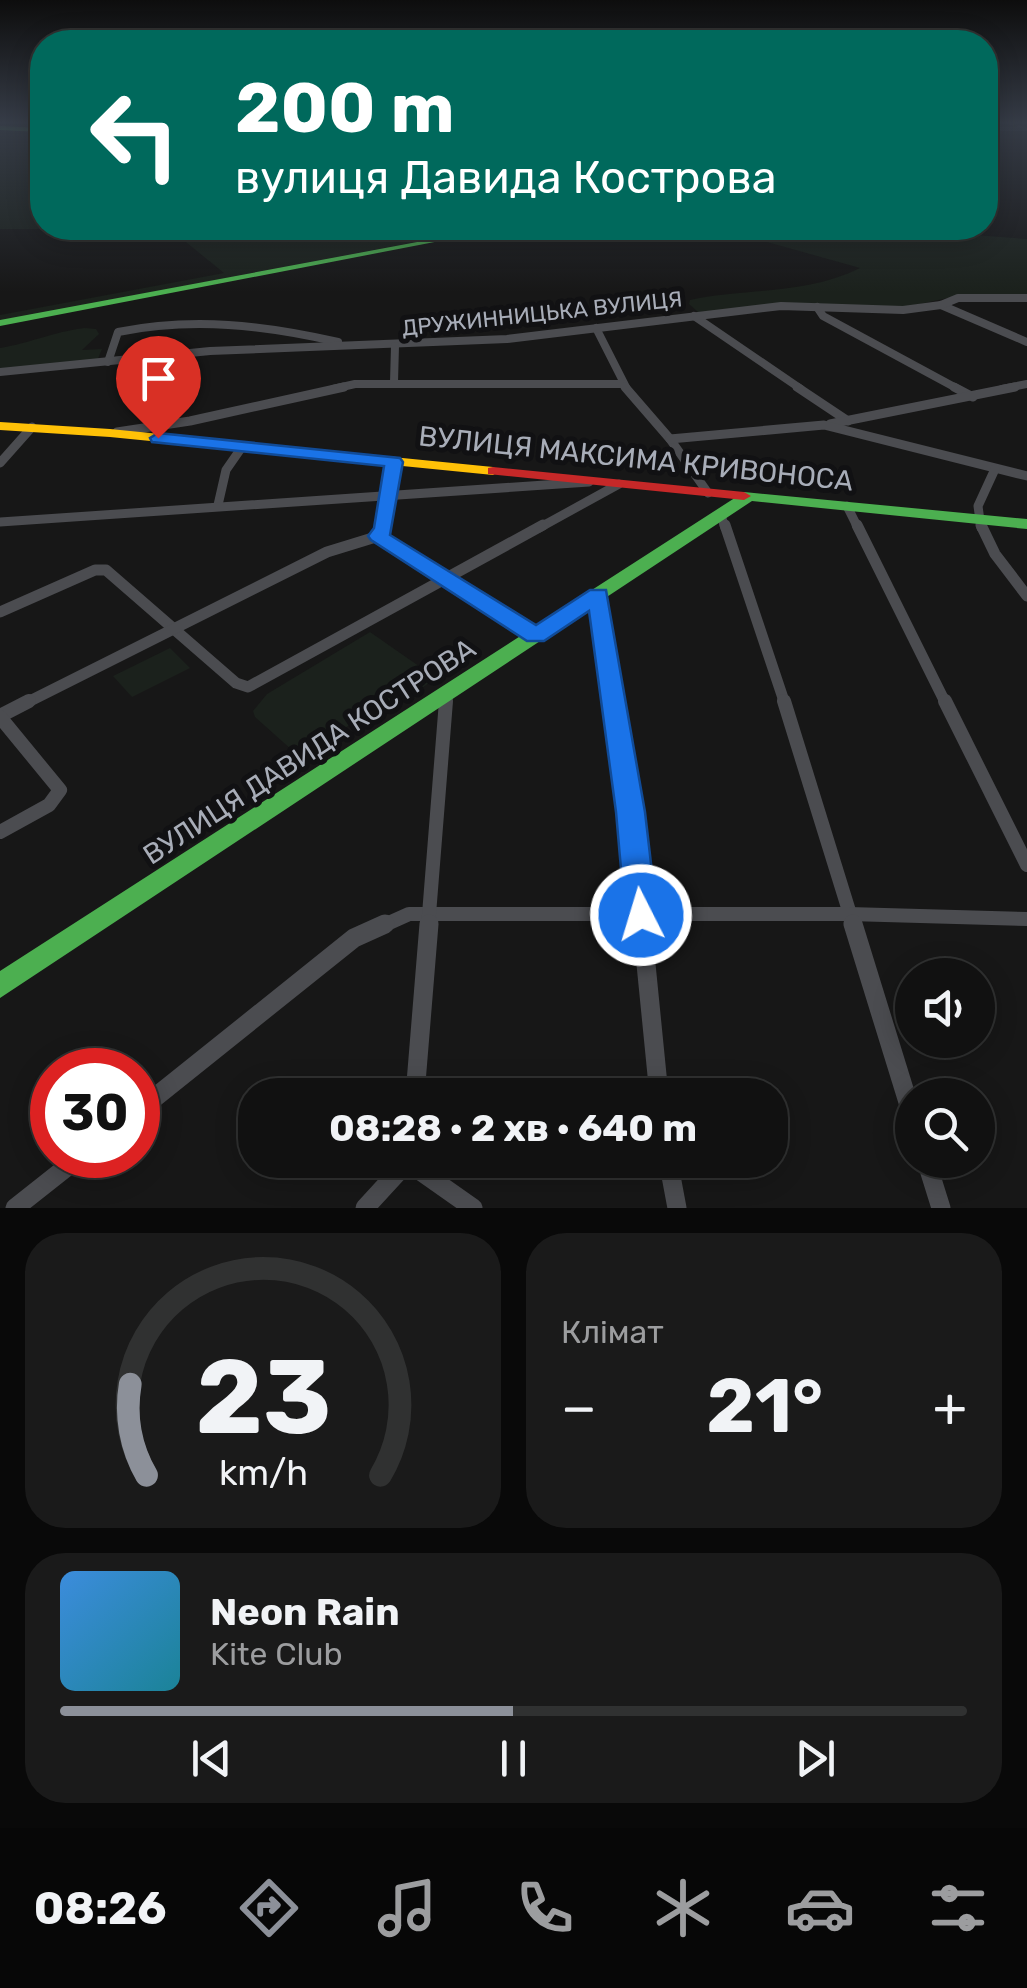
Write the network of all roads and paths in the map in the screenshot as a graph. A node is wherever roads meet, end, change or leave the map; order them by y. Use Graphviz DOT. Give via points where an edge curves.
graph roads {
  1 [pos="439,240"];
  2 [pos="1026,297"];
  3 [pos="940,305"];
  4 [pos="817,308"];
  5 [pos="694,316"];
  6 [pos="0,323"];
  7 [pos="596,328"];
  8 [pos="1027,342"];
  9 [pos="358,344"];
  10 [pos="396,346"];
  11 [pos="108,362"];
  12 [pos="0,372"];
  13 [pos="394,382"];
  14 [pos="623,384"];
  15 [pos="1027,384"];
  16 [pos="973,397"];
  17 [pos="848,421"];
  18 [pos="824,424"];
  19 [pos="0,426"];
  20 [pos="32,427"];
  21 [pos="110,433"];
  22 [pos="670,439"];
  23 [pos="242,447"];
  24 [pos="394,462"];
  25 [pos="0,463"];
  26 [pos="995,469"];
  27 [pos="1027,476"];
  28 [pos="598,482"];
  29 [pos="619,484"];
  30 [pos="708,493"];
  31 [pos="387,495"];
  32 [pos="748,496"];
  33 [pos="218,505"];
  34 [pos="847,506"];
  35 [pos="721,515"];
  36 [pos="980,519"];
  37 [pos="0,522"];
  38 [pos="1027,524"];
  39 [pos="378,536"];
  40 [pos="445,580"];
  41 [pos="598,595"];
  42 [pos="1027,596"];
  43 [pos="0,612"];
  44 [pos="172,628"];
  45 [pos="536,636"];
  46 [pos="446,693"];
  47 [pos="0,716"];
  48 [pos="0,832"];
  49 [pos="1027,865"];
  50 [pos="431,914"];
  51 [pos="850,914"];
  52 [pos="641,915"];
  53 [pos="1027,919"];
  54 [pos="0,986"];
  55 [pos="417,1078"];
  56 [pos="656,1078"];
  57 [pos="901,1078"];
  58 [pos="160,1093"];
  59 [pos="53,1178"];
  60 [pos="394,1178"];
  61 [pos="431,1178"];
  62 [pos="671,1178"];
  63 [pos="932,1178"];
  64 [pos="15,1208"];
  65 [pos="365,1208"];
  66 [pos="473,1208"];
  67 [pos="677,1208"];
  68 [pos="942,1208"];
  1 -- 6 [label="street"];
  2 -- 3 [label="street, ДРУЖИННИЦЬКА ВУЛИЦЯ" via="958,298"];
  3 -- 4 [label="street, ДРУЖИННИЦЬКА ВУЛИЦЯ"];
  3 -- 8 [label="street"];
  4 -- 5 [label="street, ДРУЖИННИЦЬКА ВУЛИЦЯ"];
  4 -- 16 [label="street"];
  5 -- 7 [label="street, ДРУЖИННИЦЬКА ВУЛИЦЯ"];
  5 -- 17 [label="street"];
  7 -- 10 [label="street, ДРУЖИННИЦЬКА ВУЛИЦЯ"];
  7 -- 14 [label="street"];
  9 -- 10 [label="street, ДРУЖИННИЦЬКА ВУЛИЦЯ"];
  9 -- 11 [label="street, ДРУЖИННИЦЬКА ВУЛИЦЯ"];
  9 -- 11 [label="street" via="243,322 176,322 118,332"];
  10 -- 13 [label="street"];
  11 -- 12 [label="street, ДРУЖИННИЦЬКА ВУЛИЦЯ"];
  13 -- 14 [label="street"];
  13 -- 21 [label="street" via="336,386"];
  14 -- 22 [label="street"];
  15 -- 16 [label="street"];
  16 -- 17 [label="street"];
  17 -- 18 [label="street"];
  18 -- 22 [label="street"];
  18 -- 26 [label="street"];
  19 -- 20 [label="street, ВУЛИЦЯ МАКСИМА КРИВОНОСА"];
  20 -- 21 [label="street, ВУЛИЦЯ МАКСИМА КРИВОНОСА"];
  20 -- 25 [label="street"];
  21 -- 23 [label="street, ВУЛИЦЯ МАКСИМА КРИВОНОСА"];
  22 -- 30 [label="street"];
  23 -- 24 [label="street, ВУЛИЦЯ МАКСИМА КРИВОНОСА"];
  23 -- 33 [label="street" via="226,470"];
  24 -- 28 [label="street, ВУЛИЦЯ МАКСИМА КРИВОНОСА"];
  24 -- 31 [label="street"];
  26 -- 27 [label="street"];
  26 -- 36 [label="street" via="978,505"];
  28 -- 29 [label="street, ВУЛИЦЯ МАКСИМА КРИВОНОСА"];
  28 -- 31 [label="street"];
  29 -- 30 [label="street, ВУЛИЦЯ МАКСИМА КРИВОНОСА"];
  29 -- 40 [label="street"];
  30 -- 32 [label="street, ВУЛИЦЯ МАКСИМА КРИВОНОСА"];
  31 -- 33 [label="street"];
  31 -- 39 [label="street"];
  32 -- 34 [label="street, ВУЛИЦЯ МАКСИМА КРИВОНОСА"];
  32 -- 35 [label="street, ВУЛИЦЯ ДАВИДА КОСТРОВА"];
  33 -- 37 [label="street"];
  34 -- 36 [label="street, ВУЛИЦЯ МАКСИМА КРИВОНОСА"];
  34 -- 49 [label="street"];
  35 -- 41 [label="street, ВУЛИЦЯ ДАВИДА КОСТРОВА"];
  35 -- 51 [label="street"];
  36 -- 38 [label="street, ВУЛИЦЯ МАКСИМА КРИВОНОСА"];
  36 -- 42 [label="street"];
  39 -- 40 [label="street"];
  39 -- 44 [label="street" via="327,552"];
  40 -- 44 [label="street" via="255,685 236,684"];
  40 -- 45 [label="street"];
  41 -- 45 [label="street, ВУЛИЦЯ ДАВИДА КОСТРОВА"];
  41 -- 52 [label="street"];
  43 -- 44 [label="street" via="101,570 117,576"];
  44 -- 47 [label="street"];
  45 -- 46 [label="street, ВУЛИЦЯ ДАВИДА КОСТРОВА"];
  46 -- 50 [label="street"];
  46 -- 54 [label="street, ВУЛИЦЯ ДАВИДА КОСТРОВА"];
  47 -- 48 [label="street" via="60,786 43,808"];
  50 -- 52 [label="street"];
  50 -- 55 [label="street"];
  50 -- 58 [label="street" via="409,914 354,938"];
  51 -- 52 [label="street"];
  51 -- 53 [label="street"];
  51 -- 57 [label="street"];
  52 -- 56 [label="street"];
  59 -- 64 [label="street"];
  60 -- 65 [label="street"];
  61 -- 66 [label="street"];
  62 -- 67 [label="street"];
  63 -- 68 [label="street"];
}
